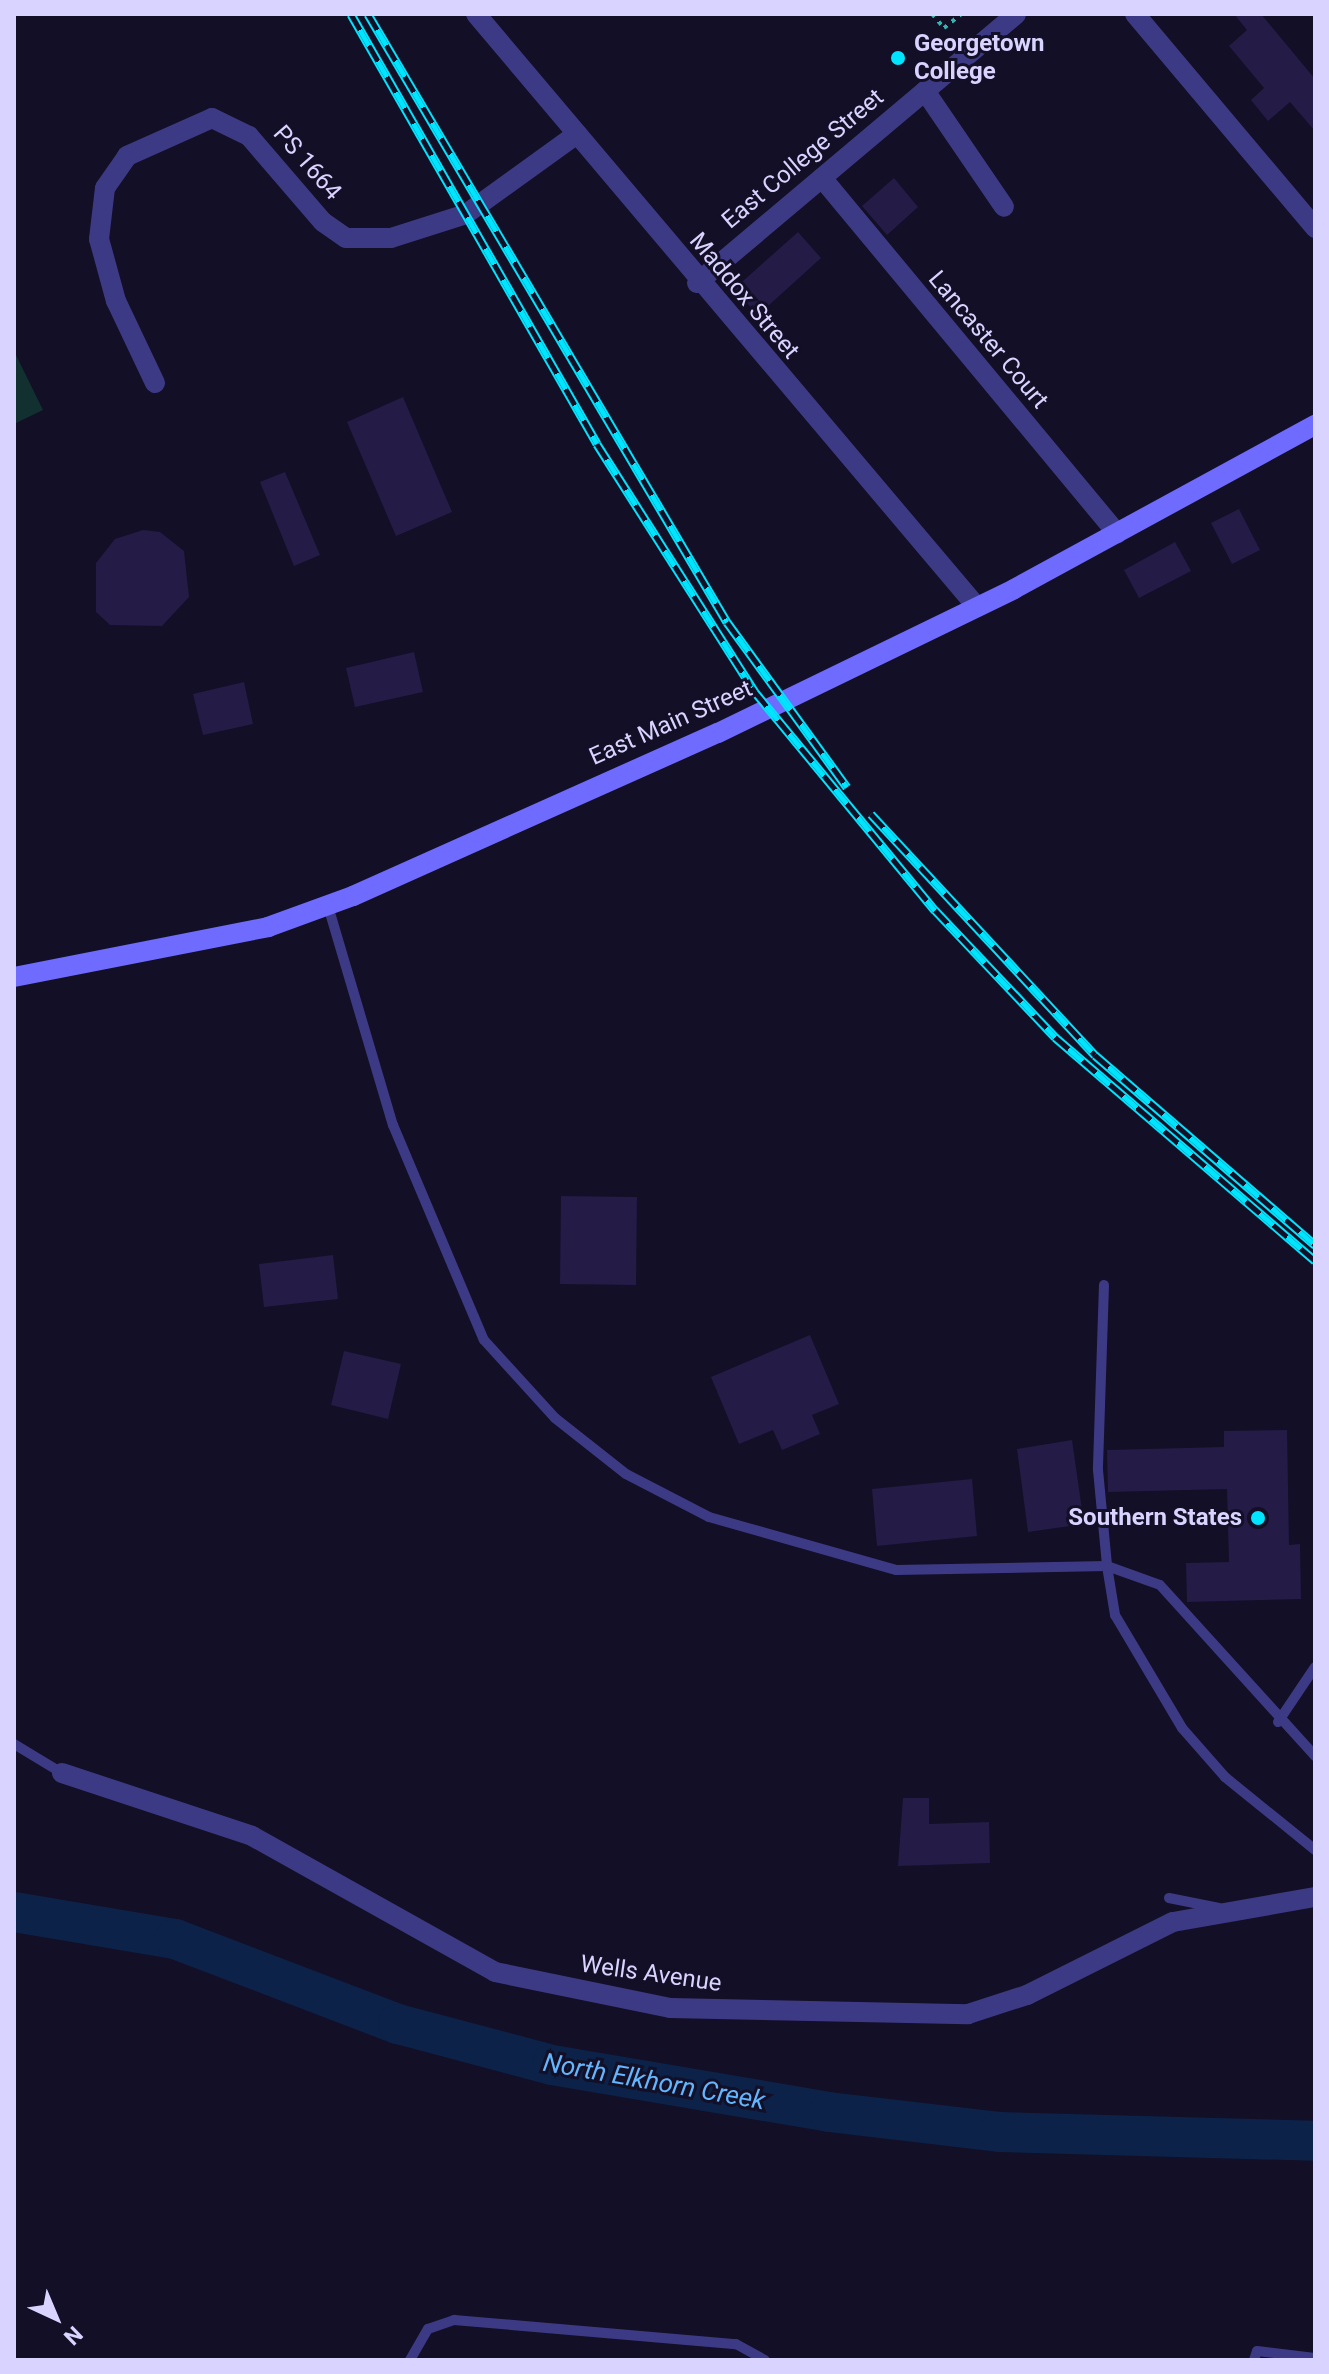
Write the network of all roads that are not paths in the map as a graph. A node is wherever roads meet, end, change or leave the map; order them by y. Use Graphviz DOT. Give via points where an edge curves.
graph roads {
  1 [pos="476,14"];
  2 [pos="1016,14"];
  3 [pos="1135,14"];
  4 [pos="925,91"];
  5 [pos="577,134"];
  6 [pos="822,178"];
  7 [pos="1004,207"];
  8 [pos="1315,228"];
  9 [pos="697,283"];
  10 [pos="155,383"];
  11 [pos="1315,425"];
  12 [pos="1117,533"];
  13 [pos="977,607"];
  14 [pos="328,906"];
  15 [pos="14,977"];
  16 [pos="1104,1285"];
  17 [pos="1107,1566"];
  18 [pos="1315,1667"];
  19 [pos="1278,1722"];
  20 [pos="14,1744"];
  21 [pos="1315,1756"];
  22 [pos="62,1773"];
  23 [pos="1315,1850"];
  24 [pos="1315,1897"];
  25 [pos="1169,1898"];
  26 [pos="1236,1911"];
  27 [pos="1315,2358"];
  28 [pos="410,2360"];
  29 [pos="765,2360"];
  30 [pos="1254,2360"];
  1 -- 5 [label="street, Maddox Street"];
  2 -- 4 [label="street, East College Street"];
  3 -- 8 [label="street"];
  4 -- 6 [label="street, East College Street"];
  4 -- 7 [label="street"];
  5 -- 9 [label="street, Maddox Street"];
  5 -- 10 [label="street, PS 1664" via="466,214 391,238 346,238 249,136 212,118 127,156 105,188 99,239 116,301"];
  6 -- 9 [label="street, East College Street"];
  6 -- 12 [label="street, Lancaster Court"];
  9 -- 13 [label="street, Maddox Street"];
  11 -- 12 [label="street, East Main Street"];
  12 -- 13 [label="street, East Main Street"];
  13 -- 14 [label="street, East Main Street" via="718,733"];
  14 -- 15 [label="street, East Main Street" via="268,927"];
  14 -- 17 [label="lane" via="393,1125 484,1340 555,1418 626,1474 709,1517 896,1570"];
  16 -- 17 [label="lane" via="1098,1470"];
  17 -- 19 [label="lane" via="1160,1585"];
  17 -- 23 [label="lane" via="1115,1615 1182,1728 1225,1777"];
  18 -- 19 [label="lane"];
  19 -- 21 [label="lane"];
  20 -- 22 [label="lane, Wells Avenue"];
  22 -- 26 [label="street, Wells Avenue" via="252,1836 495,1972 670,2008 968,2014 1027,1995 1173,1922"];
  24 -- 26 [label="street, Wells Avenue"];
  25 -- 26 [label="lane"];
  27 -- 30 [label="lane" via="1257,2351"];
  28 -- 29 [label="lane" via="428,2329 454,2320 736,2344"];
}
